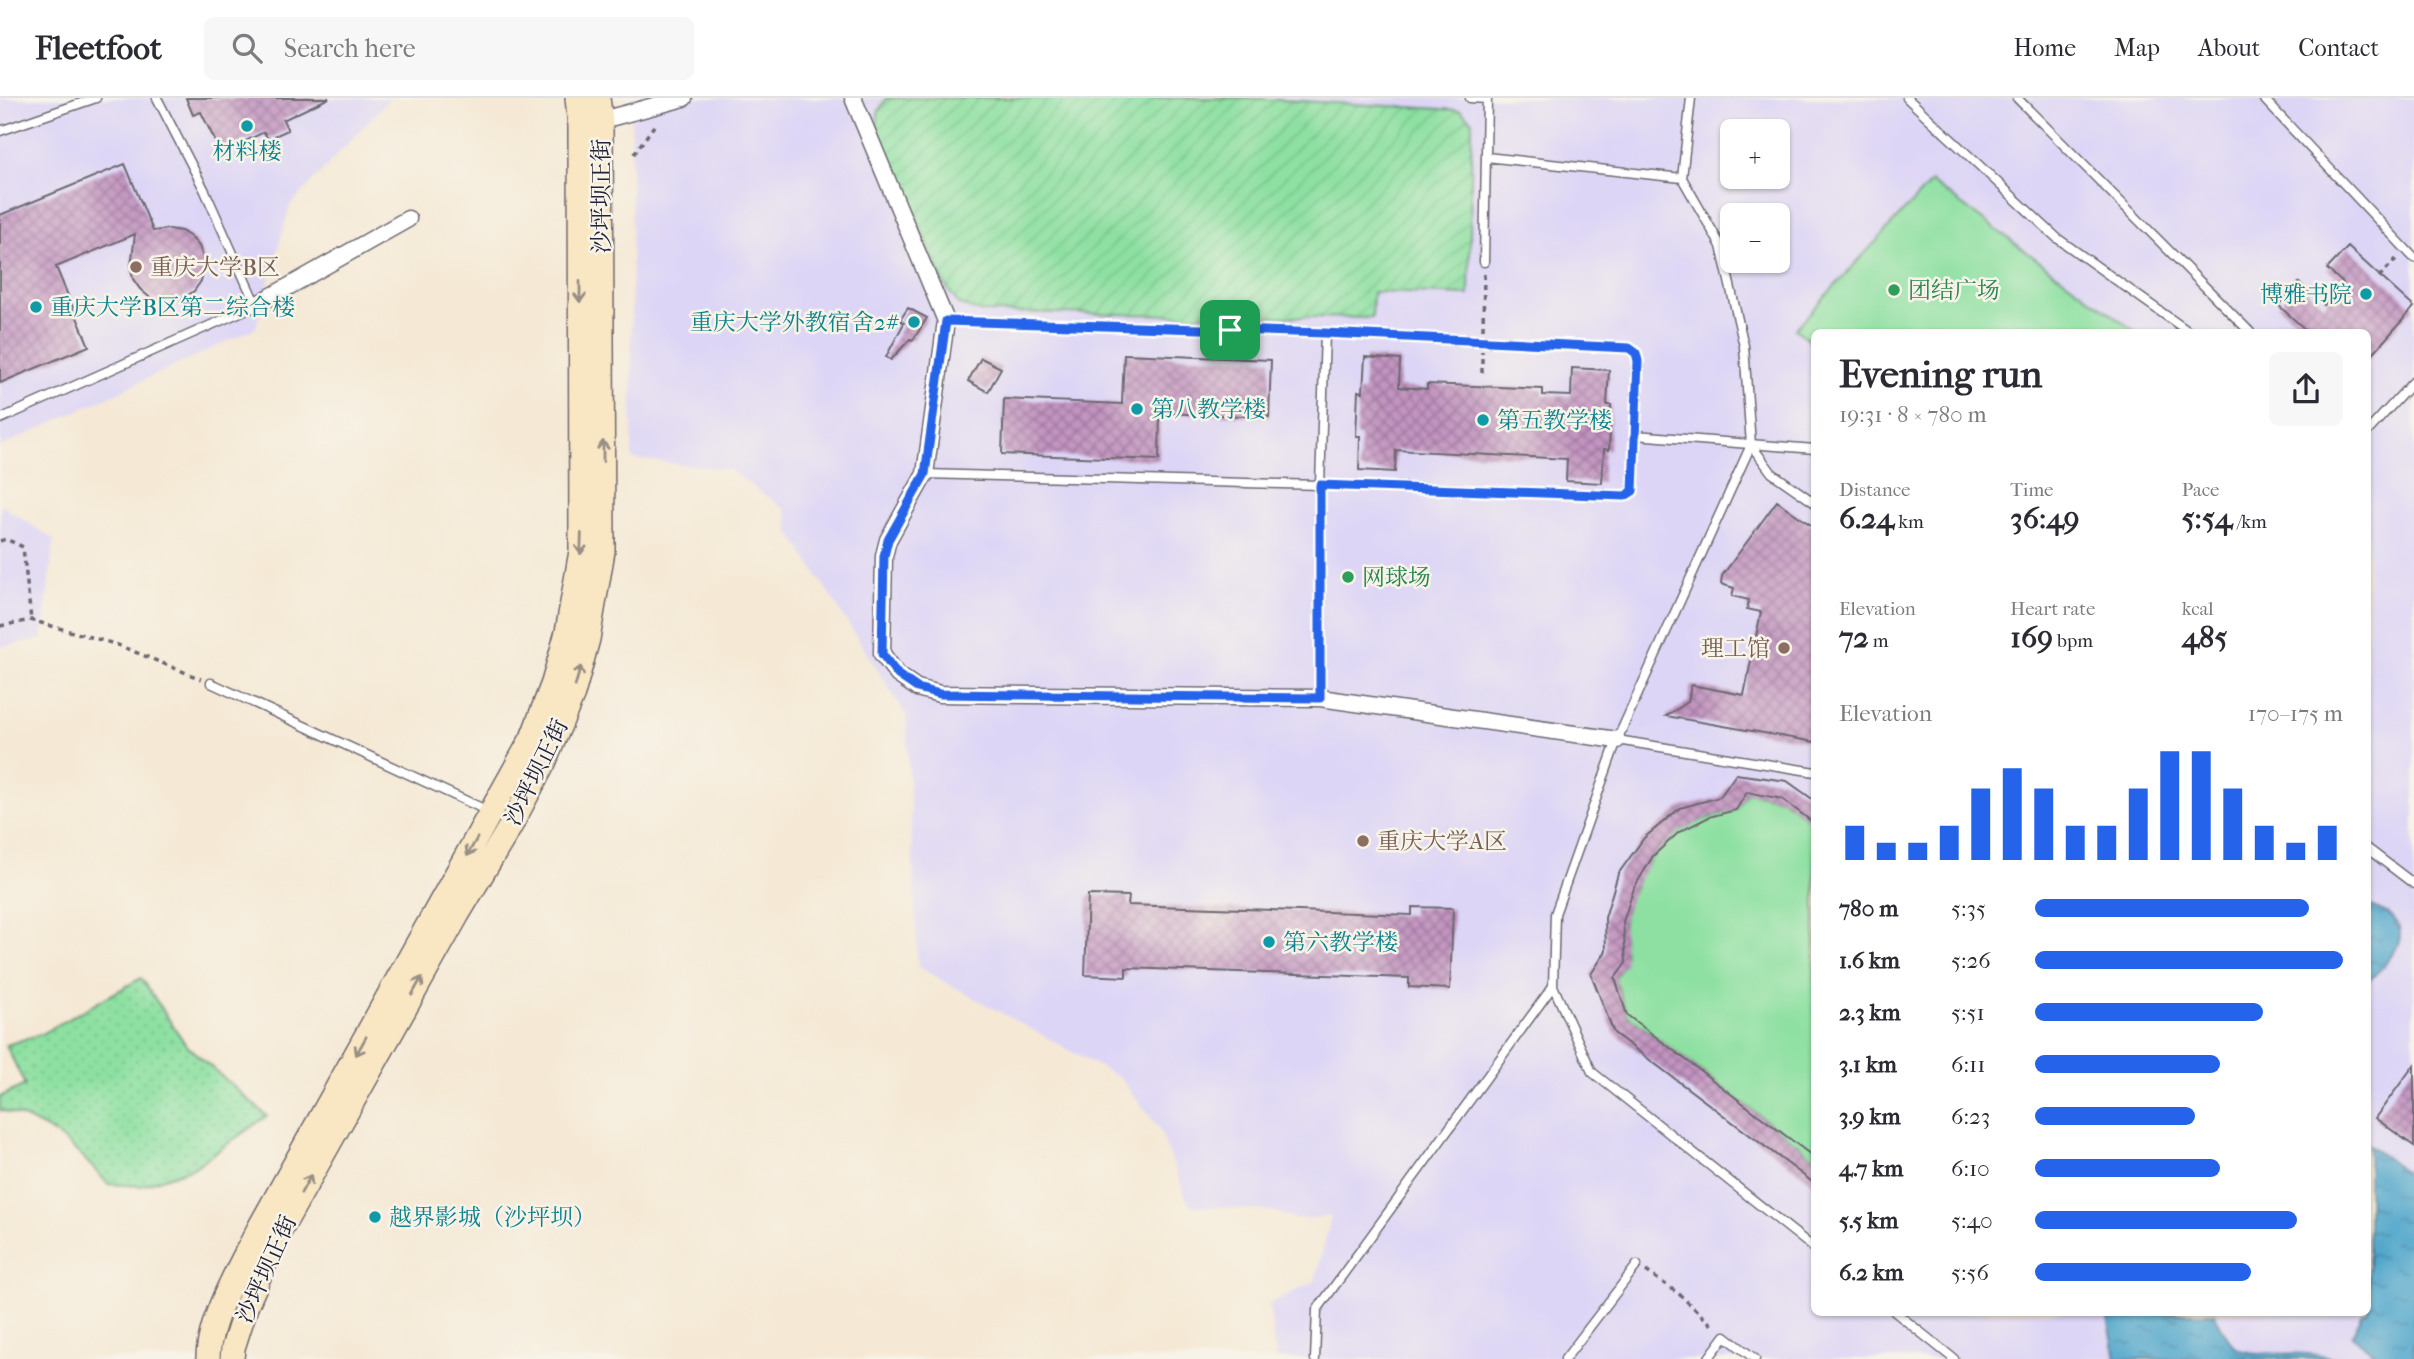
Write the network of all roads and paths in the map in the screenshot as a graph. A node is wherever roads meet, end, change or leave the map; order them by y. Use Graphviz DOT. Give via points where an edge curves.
graph roads {
  1 [pos="96,98"];
  2 [pos="157,98"];
  3 [pos="577,98"];
  4 [pos="853,98"];
  5 [pos="1470,98"];
  6 [pos="1487,98"];
  7 [pos="1691,98"];
  8 [pos="1907,98"];
  9 [pos="2017,98"];
  10 [pos="2263,98"];
  11 [pos="677,100"];
  12 [pos="593,115"];
  13 [pos="0,131"];
  14 [pos="635,154"];
  15 [pos="1486,157"];
  16 [pos="1682,178"];
  17 [pos="408,219"];
  18 [pos="2406,249"];
  19 [pos="2414,258"];
  20 [pos="1484,262"];
  21 [pos="2379,277"];
  22 [pos="256,305"];
  23 [pos="946,321"];
  24 [pos="2185,329"];
  25 [pos="2247,329"];
  26 [pos="1325,333"];
  27 [pos="1482,340"];
  28 [pos="1482,373"];
  29 [pos="2414,381"];
  30 [pos="0,419"];
  31 [pos="2371,427"];
  32 [pos="1635,435"];
  33 [pos="1751,445"];
  34 [pos="1811,449"];
  35 [pos="925,474"];
  36 [pos="1320,485"];
  37 [pos="1397,487"];
  38 [pos="1811,500"];
  39 [pos="0,541"];
  40 [pos="31,620"];
  41 [pos="0,626"];
  42 [pos="211,683"];
  43 [pos="1320,698"];
  44 [pos="1617,740"];
  45 [pos="1811,771"];
  46 [pos="491,812"];
  47 [pos="2371,851"];
  48 [pos="2414,884"];
  49 [pos="1553,986"];
  50 [pos="1811,1246"];
  51 [pos="1637,1265"];
  52 [pos="1900,1316"];
  53 [pos="1725,1336"];
  54 [pos="208,1353"];
  55 [pos="232,1359"];
  56 [pos="1315,1359"];
  57 [pos="1565,1359"];
  58 [pos="1708,1359"];
  59 [pos="1755,1359"];
  60 [pos="1954,1359"];
  1 -- 13 [label="lane"];
  2 -- 22 [label="lane"];
  3 -- 12 [label="main road"];
  4 -- 23 [label="street"];
  5 -- 6 [label="lane"];
  6 -- 15 [label="lane"];
  7 -- 16 [label="lane"];
  8 -- 24 [label="lane" via="2057,238"];
  9 -- 25 [label="lane"];
  10 -- 18 [label="lane"];
  11 -- 12 [label="street"];
  11 -- 14 [label="path"];
  12 -- 46 [label="main road, 沙坪坝正街, one-way" via="581,551 553,683 532,738"];
  55 -- 12 [label="main road, 沙坪坝正街, one-way" via="246,1307 275,1240 510,827 573,694 603,551"];
  15 -- 16 [label="lane"];
  15 -- 20 [label="lane"];
  16 -- 33 [label="lane" via="1721,246 1744,346"];
  17 -- 22 [label="street"];
  18 -- 19 [label="lane"];
  18 -- 21 [label="path"];
  20 -- 27 [label="path"];
  22 -- 30 [label="lane"];
  23 -- 26 [label="lane"];
  23 -- 35 [label="street"];
  26 -- 27 [label="lane"];
  26 -- 36 [label="lane"];
  27 -- 28 [label="path"];
  27 -- 32 [label="lane" via="1629,348 1638,361"];
  29 -- 31 [label="lane"];
  32 -- 33 [label="lane"];
  32 -- 37 [label="lane" via="1633,491 1625,496"];
  33 -- 34 [label="lane"];
  33 -- 38 [label="lane" via="1772,473"];
  33 -- 44 [label="lane"];
  35 -- 36 [label="lane"];
  35 -- 43 [label="street" via="888,540 884,556 882,654 898,675 917,688 940,694"];
  36 -- 37 [label="path"];
  36 -- 43 [label="lane"];
  39 -- 40 [label="path" via="23,547"];
  40 -- 41 [label="path"];
  40 -- 42 [label="path" via="118,645"];
  42 -- 46 [label="lane"];
  43 -- 44 [label="street"];
  44 -- 45 [label="lane"];
  44 -- 49 [label="lane" via="1555,914"];
  46 -- 54 [label="main road, 沙坪坝正街, one-way" via="258,1228 225,1295"];
  47 -- 48 [label="lane"];
  49 -- 50 [label="lane" via="1592,1072"];
  49 -- 56 [label="lane" via="1317,1310"];
  51 -- 53 [label="path" via="1679,1294"];
  51 -- 57 [label="lane"];
  52 -- 60 [label="lane"];
  53 -- 58 [label="lane"];
  53 -- 59 [label="lane"];
}
